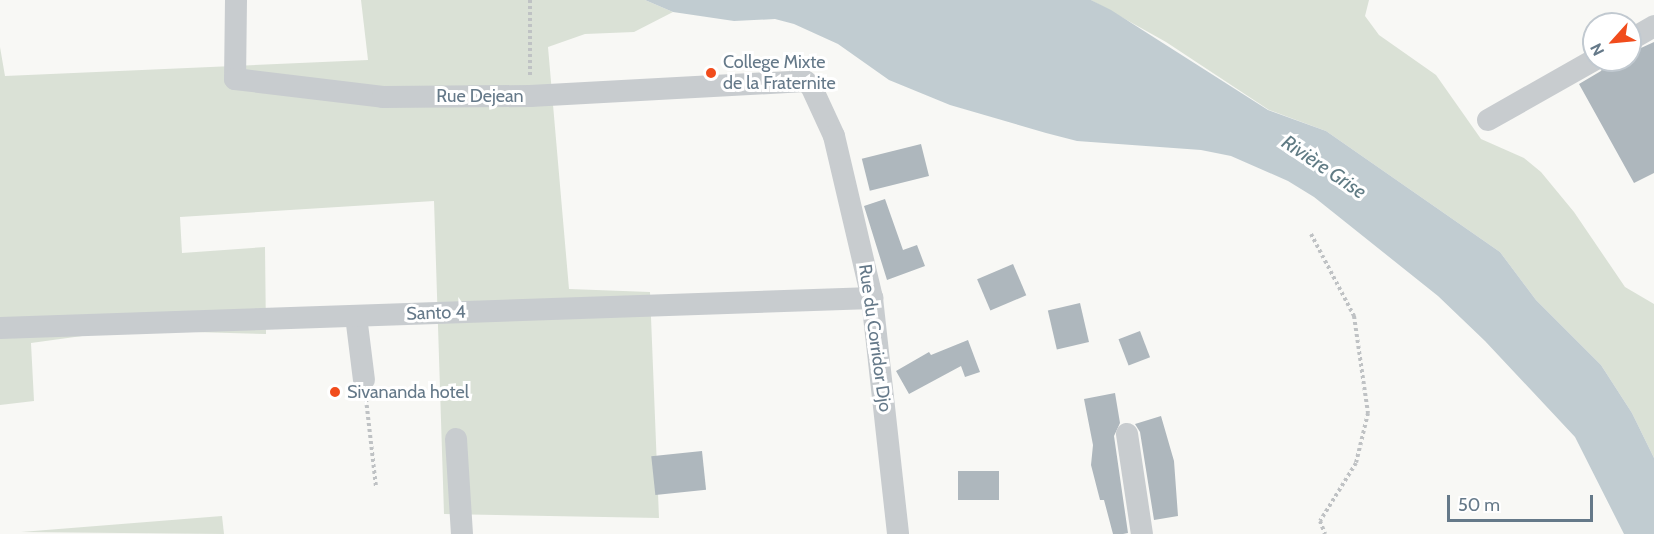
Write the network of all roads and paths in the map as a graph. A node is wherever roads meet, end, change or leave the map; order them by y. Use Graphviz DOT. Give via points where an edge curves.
graph roads {
  1 [pos="236,0"];
  2 [pos="530,0"];
  3 [pos="1582,67"];
  4 [pos="805,81"];
  5 [pos="530,96"];
  6 [pos="1488,120"];
  7 [pos="1311,234"];
  8 [pos="872,298"];
  9 [pos="356,316"];
  10 [pos="0,328"];
  11 [pos="364,380"];
  12 [pos="1127,434"];
  13 [pos="456,439"];
  14 [pos="376,487"];
  15 [pos="462,534"];
  16 [pos="898,534"];
  17 [pos="1142,534"];
  18 [pos="1324,534"];
  1 -- 5 [label="street, Rue Dejean" via="235,78 383,97"];
  2 -- 5 [label="path"];
  3 -- 6 [label="street"];
  4 -- 5 [label="street, Rue Dejean"];
  4 -- 8 [label="street, Rue du Corridor Djo" via="834,136"];
  7 -- 18 [label="path" via="1354,316 1368,413 1356,464 1320,521"];
  8 -- 9 [label="street, Santo 4"];
  8 -- 16 [label="street, Rue du Corridor Djo"];
  9 -- 10 [label="street, Santo 4"];
  9 -- 11 [label="street"];
  11 -- 14 [label="path"];
  12 -- 17 [label="street"];
  13 -- 15 [label="street"];
}
